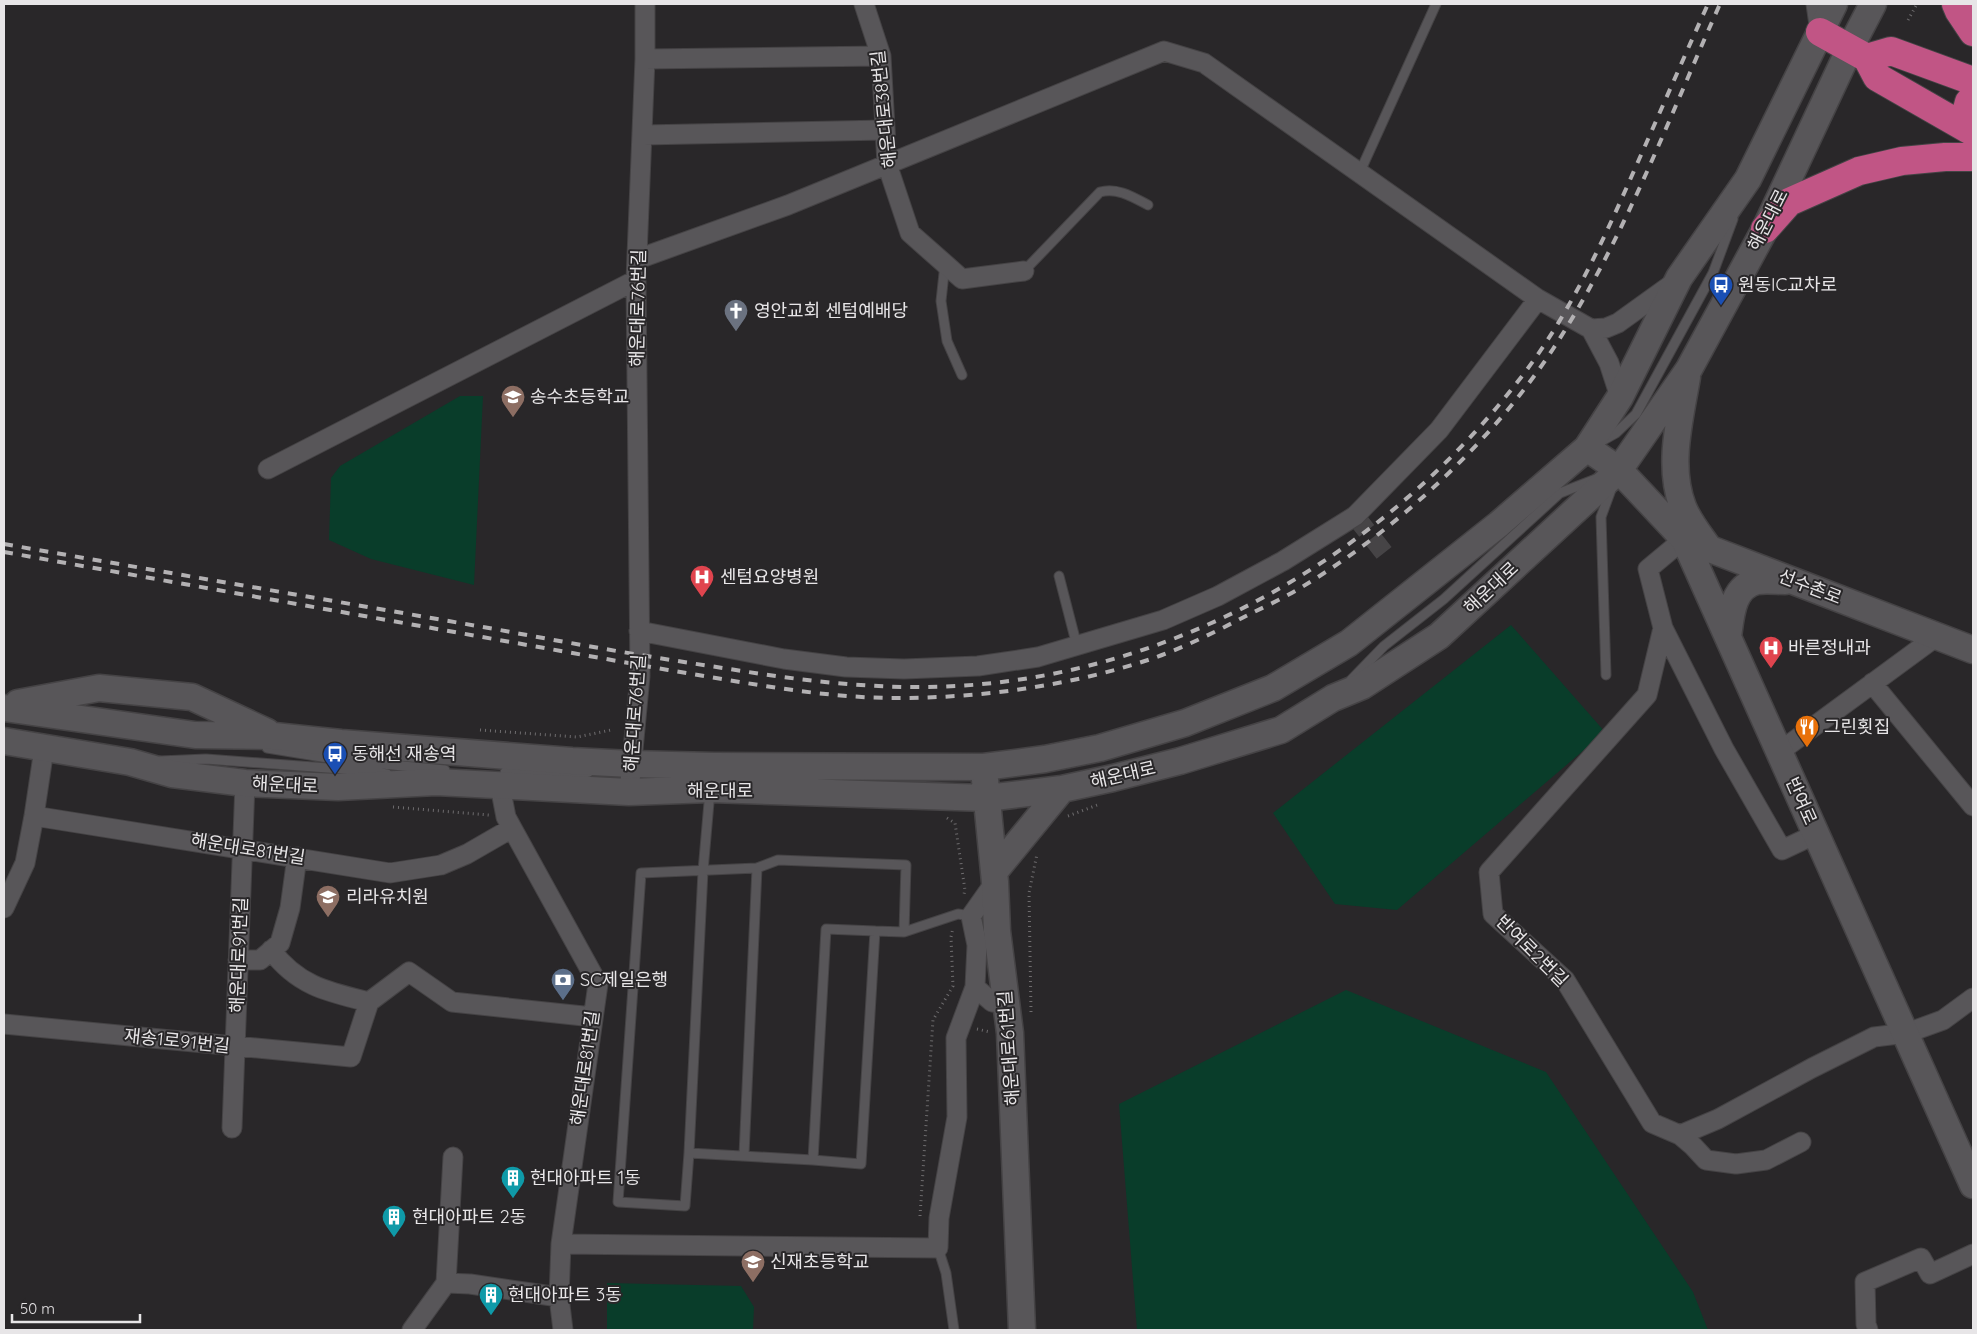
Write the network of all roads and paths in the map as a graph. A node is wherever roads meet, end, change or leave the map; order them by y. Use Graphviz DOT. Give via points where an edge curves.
graph roads {
  1 [pos="645,4"];
  2 [pos="864,4"];
  3 [pos="1436,4"];
  4 [pos="1816,4"];
  5 [pos="1834,4"];
  6 [pos="1874,4"];
  7 [pos="1917,4"];
  8 [pos="1956,4"];
  9 [pos="1908,20"];
  10 [pos="1820,32"];
  11 [pos="1973,32"];
  12 [pos="1859,53"];
  13 [pos="881,56"];
  14 [pos="645,59"];
  15 [pos="1973,81"];
  16 [pos="1973,98"];
  17 [pos="885,130"];
  18 [pos="1973,130"];
  19 [pos="642,135"];
  20 [pos="1973,158"];
  21 [pos="887,164"];
  22 [pos="1359,174"];
  23 [pos="1748,179"];
  24 [pos="1148,205"];
  25 [pos="1765,229"];
  26 [pos="638,259"];
  27 [pos="945,264"];
  28 [pos="1024,270"];
  29 [pos="1679,278"];
  30 [pos="636,280"];
  31 [pos="1538,299"];
  32 [pos="1591,329"];
  33 [pos="1689,369"];
  34 [pos="962,375"];
  35 [pos="1620,397"];
  36 [pos="1587,448"];
  37 [pos="268,469"];
  38 [pos="1619,470"];
  39 [pos="1684,539"];
  40 [pos="1710,549"];
  41 [pos="1059,576"];
  42 [pos="1794,581"];
  43 [pos="1663,628"];
  44 [pos="639,631"];
  45 [pos="1937,636"];
  46 [pos="1728,637"];
  47 [pos="1077,646"];
  48 [pos="1973,650"];
  49 [pos="1606,675"];
  50 [pos="1872,683"];
  51 [pos="4,707"];
  52 [pos="479,730"];
  53 [pos="611,730"];
  54 [pos="4,741"];
  55 [pos="263,743"];
  56 [pos="44,749"];
  57 [pos="1779,752"];
  58 [pos="130,762"];
  59 [pos="631,764"];
  60 [pos="984,767"];
  61 [pos="445,776"];
  62 [pos="497,779"];
  63 [pos="245,783"];
  64 [pos="1062,788"];
  65 [pos="710,789"];
  66 [pos="628,792"];
  67 [pos="987,798"];
  68 [pos="1104,803"];
  69 [pos="1973,806"];
  70 [pos="941,815"];
  71 [pos="34,816"];
  72 [pos="1063,820"];
  73 [pos="512,828"];
  74 [pos="1816,834"];
  75 [pos="243,848"];
  76 [pos="1038,852"];
  77 [pos="298,857"];
  78 [pos="757,868"];
  79 [pos="703,871"];
  80 [pos="995,877"];
  81 [pos="4,908"];
  82 [pos="964,915"];
  83 [pos="875,931"];
  84 [pos="904,932"];
  85 [pos="271,950"];
  86 [pos="238,960"];
  87 [pos="975,987"];
  88 [pos="1973,998"];
  89 [pos="369,1002"];
  90 [pos="1010,1006"];
  91 [pos="964,1014"];
  92 [pos="593,1017"];
  93 [pos="4,1024"];
  94 [pos="1907,1034"];
  95 [pos="235,1047"];
  96 [pos="232,1128"];
  97 [pos="1680,1135"];
  98 [pos="1802,1142"];
  99 [pos="689,1153"];
  100 [pos="744,1155"];
  101 [pos="453,1158"];
  102 [pos="813,1160"];
  103 [pos="1973,1184"];
  104 [pos="561,1244"];
  105 [pos="938,1248"];
  106 [pos="1973,1254"];
  107 [pos="446,1284"];
  108 [pos="559,1297"];
  109 [pos="412,1330"];
  110 [pos="563,1330"];
  111 [pos="954,1330"];
  112 [pos="1022,1330"];
  113 [pos="1868,1330"];
  1 -- 14 [label="street, 해운대로76번길"];
  2 -- 13 [label="street, 해운대로38번길"];
  3 -- 22 [label="lane"];
  4 -- 10 [label="street"];
  5 -- 10 [label="main road, 해운대로"];
  6 -- 12 [label="main road, 해운대로"];
  7 -- 9 [label="path"];
  8 -- 11 [label="highway"];
  10 -- 12 [label="highway"];
  10 -- 23 [label="main road, 해운대로"];
  12 -- 15 [label="highway" via="1891,51"];
  12 -- 18 [label="highway" via="1877,77"];
  12 -- 25 [label="main road, 해운대로"];
  13 -- 14 [label="street"];
  13 -- 17 [label="street, 해운대로38번길"];
  14 -- 19 [label="street, 해운대로76번길"];
  16 -- 18 [label="highway" via="1966,113"];
  17 -- 19 [label="street"];
  17 -- 21 [label="street, 해운대로38번길"];
  19 -- 26 [label="street, 해운대로76번길"];
  20 -- 25 [label="highway" via="1902,161 1859,172 1789,202"];
  21 -- 22 [label="street" via="1164,52 1204,63"];
  21 -- 26 [label="street" via="788,205"];
  21 -- 27 [label="street, 해운대로38번길" via="910,233"];
  22 -- 31 [label="street"];
  23 -- 29 [label="main road, 해운대로"];
  23 -- 36 [label="lane" via="1713,273 1636,414 1616,433"];
  24 -- 28 [label="lane" via="1110,189 1100,192"];
  25 -- 33 [label="main road, 해운대로"];
  26 -- 30 [label="street, 해운대로76번길"];
  27 -- 28 [label="street, 해운대로38번길" via="962,279"];
  27 -- 34 [label="lane" via="941,301 943,317 947,340"];
  29 -- 32 [label="street" via="1618,323"];
  29 -- 35 [label="main road, 해운대로"];
  30 -- 37 [label="street"];
  30 -- 44 [label="street, 해운대로76번길"];
  31 -- 32 [label="street"];
  31 -- 47 [label="street" via="1439,430 1355,516 1283,561 1218,596 1163,620"];
  32 -- 35 [label="street" via="1609,363"];
  33 -- 38 [label="main road, 해운대로"];
  33 -- 40 [label="main road" via="1675,455 1678,484 1683,507"];
  35 -- 36 [label="main road, 해운대로"];
  36 -- 38 [label="main road, 반여로"];
  36 -- 60 [label="main road, 해운대로" via="1499,524 1349,643 1273,688 1185,723 1100,748"];
  38 -- 39 [label="main road, 반여로"];
  38 -- 49 [label="lane" via="1601,518"];
  38 -- 64 [label="main road, 해운대로" via="1439,636 1362,686 1333,698 1281,730 1180,761"];
  39 -- 40 [label="main road, 선수촌로"];
  39 -- 43 [label="street" via="1648,569"];
  39 -- 46 [label="main road, 반여로"];
  40 -- 42 [label="main road, 선수촌로"];
  41 -- 47 [label="lane"];
  42 -- 45 [label="main road, 선수촌로"];
  42 -- 46 [label="main road" via="1757,582 1741,590 1732,606"];
  43 -- 74 [label="street" via="1724,749 1782,850"];
  43 -- 97 [label="street, 반여로2번길" via="1647,695 1489,872 1493,914 1565,980 1652,1123"];
  44 -- 47 [label="street" via="784,659 846,667 904,669 978,666 1038,657"];
  44 -- 59 [label="street, 해운대로76번길" via="640,676"];
  45 -- 48 [label="main road, 선수촌로"];
  45 -- 50 [label="street"];
  46 -- 57 [label="main road, 반여로"];
  50 -- 57 [label="street"];
  50 -- 69 [label="street"];
  51 -- 55 [label="main road, 해운대로"];
  51 -- 55 [label="main road" via="99,688 192,697"];
  52 -- 53 [label="path" via="577,737"];
  54 -- 56 [label="main road, 해운대로"];
  55 -- 59 [label="main road, 해운대로" via="341,743"];
  55 -- 61 [label="lane" via="340,760 416,768"];
  56 -- 58 [label="main road, 해운대로"];
  56 -- 71 [label="street"];
  57 -- 74 [label="main road, 반여로"];
  58 -- 61 [label="lane" via="206,759"];
  58 -- 63 [label="main road, 해운대로" via="172,774"];
  59 -- 60 [label="main road, 해운대로"];
  59 -- 62 [label="lane" via="572,776"];
  59 -- 66 [label="street, 해운대로76번길"];
  60 -- 67 [label="main road, 해운대로61번길"];
  61 -- 62 [label="main road, 해운대로"];
  61 -- 63 [label="main road, 해운대로" via="338,787"];
  62 -- 66 [label="main road, 해운대로"];
  62 -- 73 [label="street, 해운대로81번길" via="506,817"];
  63 -- 75 [label="street, 해운대로91번길"];
  64 -- 67 [label="main road, 해운대로"];
  64 -- 80 [label="main road"];
  65 -- 66 [label="main road, 해운대로"];
  65 -- 67 [label="main road, 해운대로"];
  65 -- 79 [label="lane"];
  67 -- 80 [label="main road, 해운대로61번길"];
  68 -- 72 [label="path"];
  70 -- 82 [label="path" via="955,823 965,890"];
  71 -- 75 [label="street, 해운대로81번길"];
  71 -- 81 [label="street" via="25,863"];
  73 -- 77 [label="street, 해운대로81번길" via="441,865 390,872"];
  73 -- 92 [label="street, 해운대로81번길" via="598,984"];
  74 -- 94 [label="main road, 반여로"];
  75 -- 77 [label="street, 해운대로81번길"];
  75 -- 86 [label="street, 해운대로91번길"];
  76 -- 90 [label="path"];
  77 -- 85 [label="street" via="290,908 280,943"];
  78 -- 79 [label="lane"];
  78 -- 84 [label="lane" via="778,860 906,865"];
  78 -- 100 [label="lane"];
  79 -- 99 [label="lane"];
  79 -- 99 [label="lane" via="641,873 618,1202 685,1206"];
  80 -- 82 [label="street"];
  80 -- 90 [label="main road, 해운대로61번길" via="997,931"];
  82 -- 84 [label="lane"];
  82 -- 87 [label="street" via="976,945"];
  83 -- 84 [label="lane"];
  83 -- 102 [label="lane" via="826,929"];
  83 -- 102 [label="lane" via="861,1164"];
  85 -- 86 [label="street" via="260,960"];
  85 -- 89 [label="street" via="304,982 331,993"];
  86 -- 95 [label="street, 해운대로91번길"];
  87 -- 90 [label="street"];
  87 -- 91 [label="street"];
  88 -- 94 [label="street" via="1943,1020"];
  89 -- 92 [label="street" via="409,972 452,1002"];
  89 -- 95 [label="street, 재송1로91번길" via="351,1057"];
  90 -- 91 [label="street"];
  90 -- 112 [label="main road, 해운대로61번길"];
  91 -- 105 [label="street" via="956,1038 957,1117 939,1218"];
  92 -- 104 [label="street, 해운대로81번길"];
  93 -- 95 [label="street, 재송1로91번길"];
  94 -- 97 [label="street" via="1874,1037 1718,1119"];
  94 -- 103 [label="main road, 반여로"];
  95 -- 96 [label="street, 해운대로91번길"];
  97 -- 98 [label="street, 반여로2번길" via="1706,1160 1736,1164 1766,1160"];
  99 -- 100 [label="lane"];
  100 -- 102 [label="lane"];
  101 -- 107 [label="street"];
  104 -- 105 [label="street"];
  104 -- 108 [label="street, 해운대로81번길"];
  105 -- 111 [label="lane" via="946,1273"];
  106 -- 113 [label="street" via="1930,1274 1921,1258 1865,1282"];
  107 -- 108 [label="street" via="470,1284"];
  107 -- 109 [label="street"];
  108 -- 110 [label="street, 해운대로81번길"];
}
